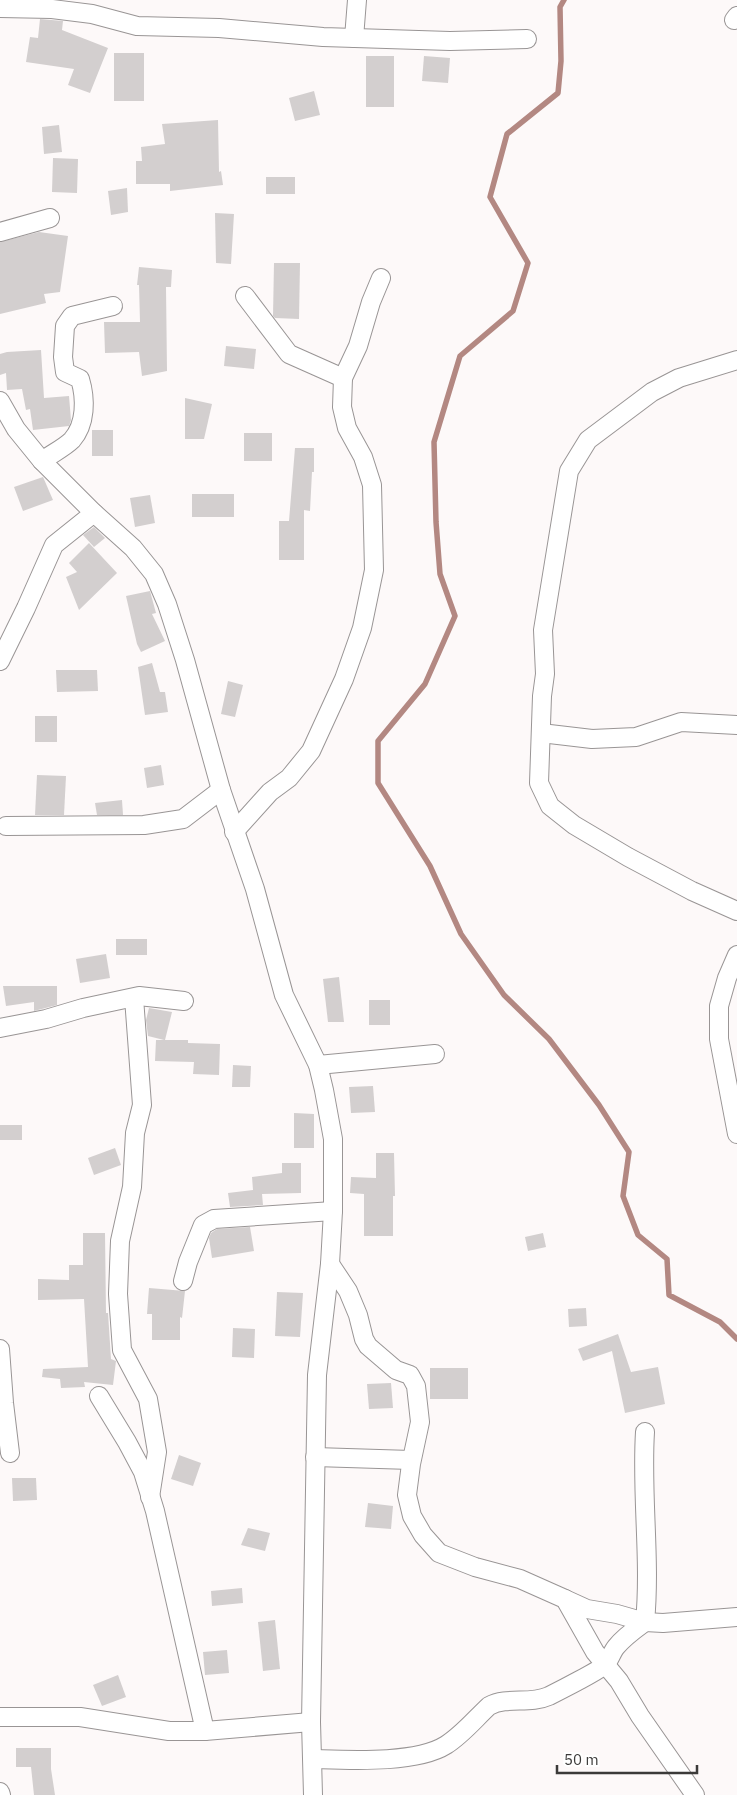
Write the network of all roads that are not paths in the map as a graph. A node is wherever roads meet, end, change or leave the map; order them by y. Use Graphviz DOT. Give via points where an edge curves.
graph roads {
  1 [pos="357,0"];
  2 [pos="0,8"];
  3 [pos="354,38"];
  4 [pos="527,39"];
  5 [pos="50,218"];
  6 [pos="0,232"];
  7 [pos="381,278"];
  8 [pos="245,296"];
  9 [pos="113,306"];
  10 [pos="737,360"];
  11 [pos="344,378"];
  12 [pos="0,401"];
  13 [pos="42,461"];
  14 [pos="94,513"];
  15 [pos="0,660"];
  16 [pos="737,724"];
  17 [pos="541,733"];
  18 [pos="220,790"];
  19 [pos="6,826"];
  20 [pos="234,832"];
  21 [pos="737,911"];
  22 [pos="737,954"];
  23 [pos="134,998"];
  24 [pos="184,1001"];
  25 [pos="0,1028"];
  26 [pos="435,1054"];
  27 [pos="318,1065"];
  28 [pos="737,1134"];
  29 [pos="333,1211"];
  30 [pos="330,1264"];
  31 [pos="183,1281"];
  32 [pos="0,1350"];
  33 [pos="99,1396"];
  34 [pos="645,1432"];
  35 [pos="10,1453"];
  36 [pos="315,1457"];
  37 [pos="412,1460"];
  38 [pos="150,1496"];
  39 [pos="565,1599"];
  40 [pos="737,1618"];
  41 [pos="645,1622"];
  42 [pos="605,1665"];
  43 [pos="0,1716"];
  44 [pos="311,1722"];
  45 [pos="205,1730"];
  46 [pos="313,1759"];
  47 [pos="313,1795"];
  48 [pos="695,1795"];
  1 -- 3 [label="street"];
  2 -- 3 [label="street" via="52,8 137,26 219,28"];
  3 -- 4 [label="street"];
  5 -- 6 [label="street"];
  7 -- 11 [label="street"];
  8 -- 11 [label="street" via="290,354"];
  9 -- 13 [label="street" via="72,316 65,326 63,365 65,372 80,379 83,388 81,425 71,440"];
  10 -- 17 [label="street" via="680,378 652,392 588,440 569,471 543,630 545,674"];
  11 -- 20 [label="street" via="342,407 347,428 363,456 372,485 374,570 362,628 344,679 311,751"];
  12 -- 13 [label="street" via="16,429"];
  13 -- 14 [label="street"];
  14 -- 15 [label="street" via="54,545"];
  14 -- 18 [label="street" via="133,548 154,574 185,660"];
  16 -- 17 [label="street" via="681,722 636,737 592,739"];
  17 -- 21 [label="street" via="539,783 550,806 574,825 628,857"];
  18 -- 19 [label="street" via="183,819 144,825"];
  18 -- 20 [label="street"];
  20 -- 27 [label="street" via="255,889 284,996"];
  22 -- 28 [label="street" via="719,1006 719,1039"];
  23 -- 24 [label="street"];
  23 -- 25 [label="street"];
  23 -- 38 [label="street" via="142,1105 136,1133 132,1187 120,1241 118,1294 122,1350 148,1399 157,1452"];
  26 -- 27 [label="street"];
  27 -- 29 [label="street" via="333,1139"];
  29 -- 30 [label="street"];
  29 -- 31 [label="street" via="214,1219 203,1225"];
  30 -- 36 [label="street" via="317,1375"];
  30 -- 37 [label="street" via="348,1291 368,1346 396,1370 410,1375 416,1386 420,1422"];
  32 -- 35 [label="street"];
  33 -- 38 [label="street" via="143,1472"];
  34 -- 41 [label="street"];
  36 -- 37 [label="street"];
  36 -- 44 [label="street"];
  37 -- 39 [label="street" via="407,1495 412,1516 438,1553 520,1579"];
  38 -- 45 [label="street"];
  39 -- 41 [label="street" via="587,1609"];
  39 -- 42 [label="street"];
  40 -- 41 [label="street" via="663,1624"];
  41 -- 42 [label="street" via="628,1634"];
  42 -- 46 [label="street" via="547,1697 505,1700 489,1706 446,1745 432,1752 393,1758"];
  42 -- 48 [label="street"];
  43 -- 45 [label="street" via="80,1717 169,1731"];
  44 -- 45 [label="street"];
  44 -- 46 [label="street"];
  46 -- 47 [label="street"];
}
